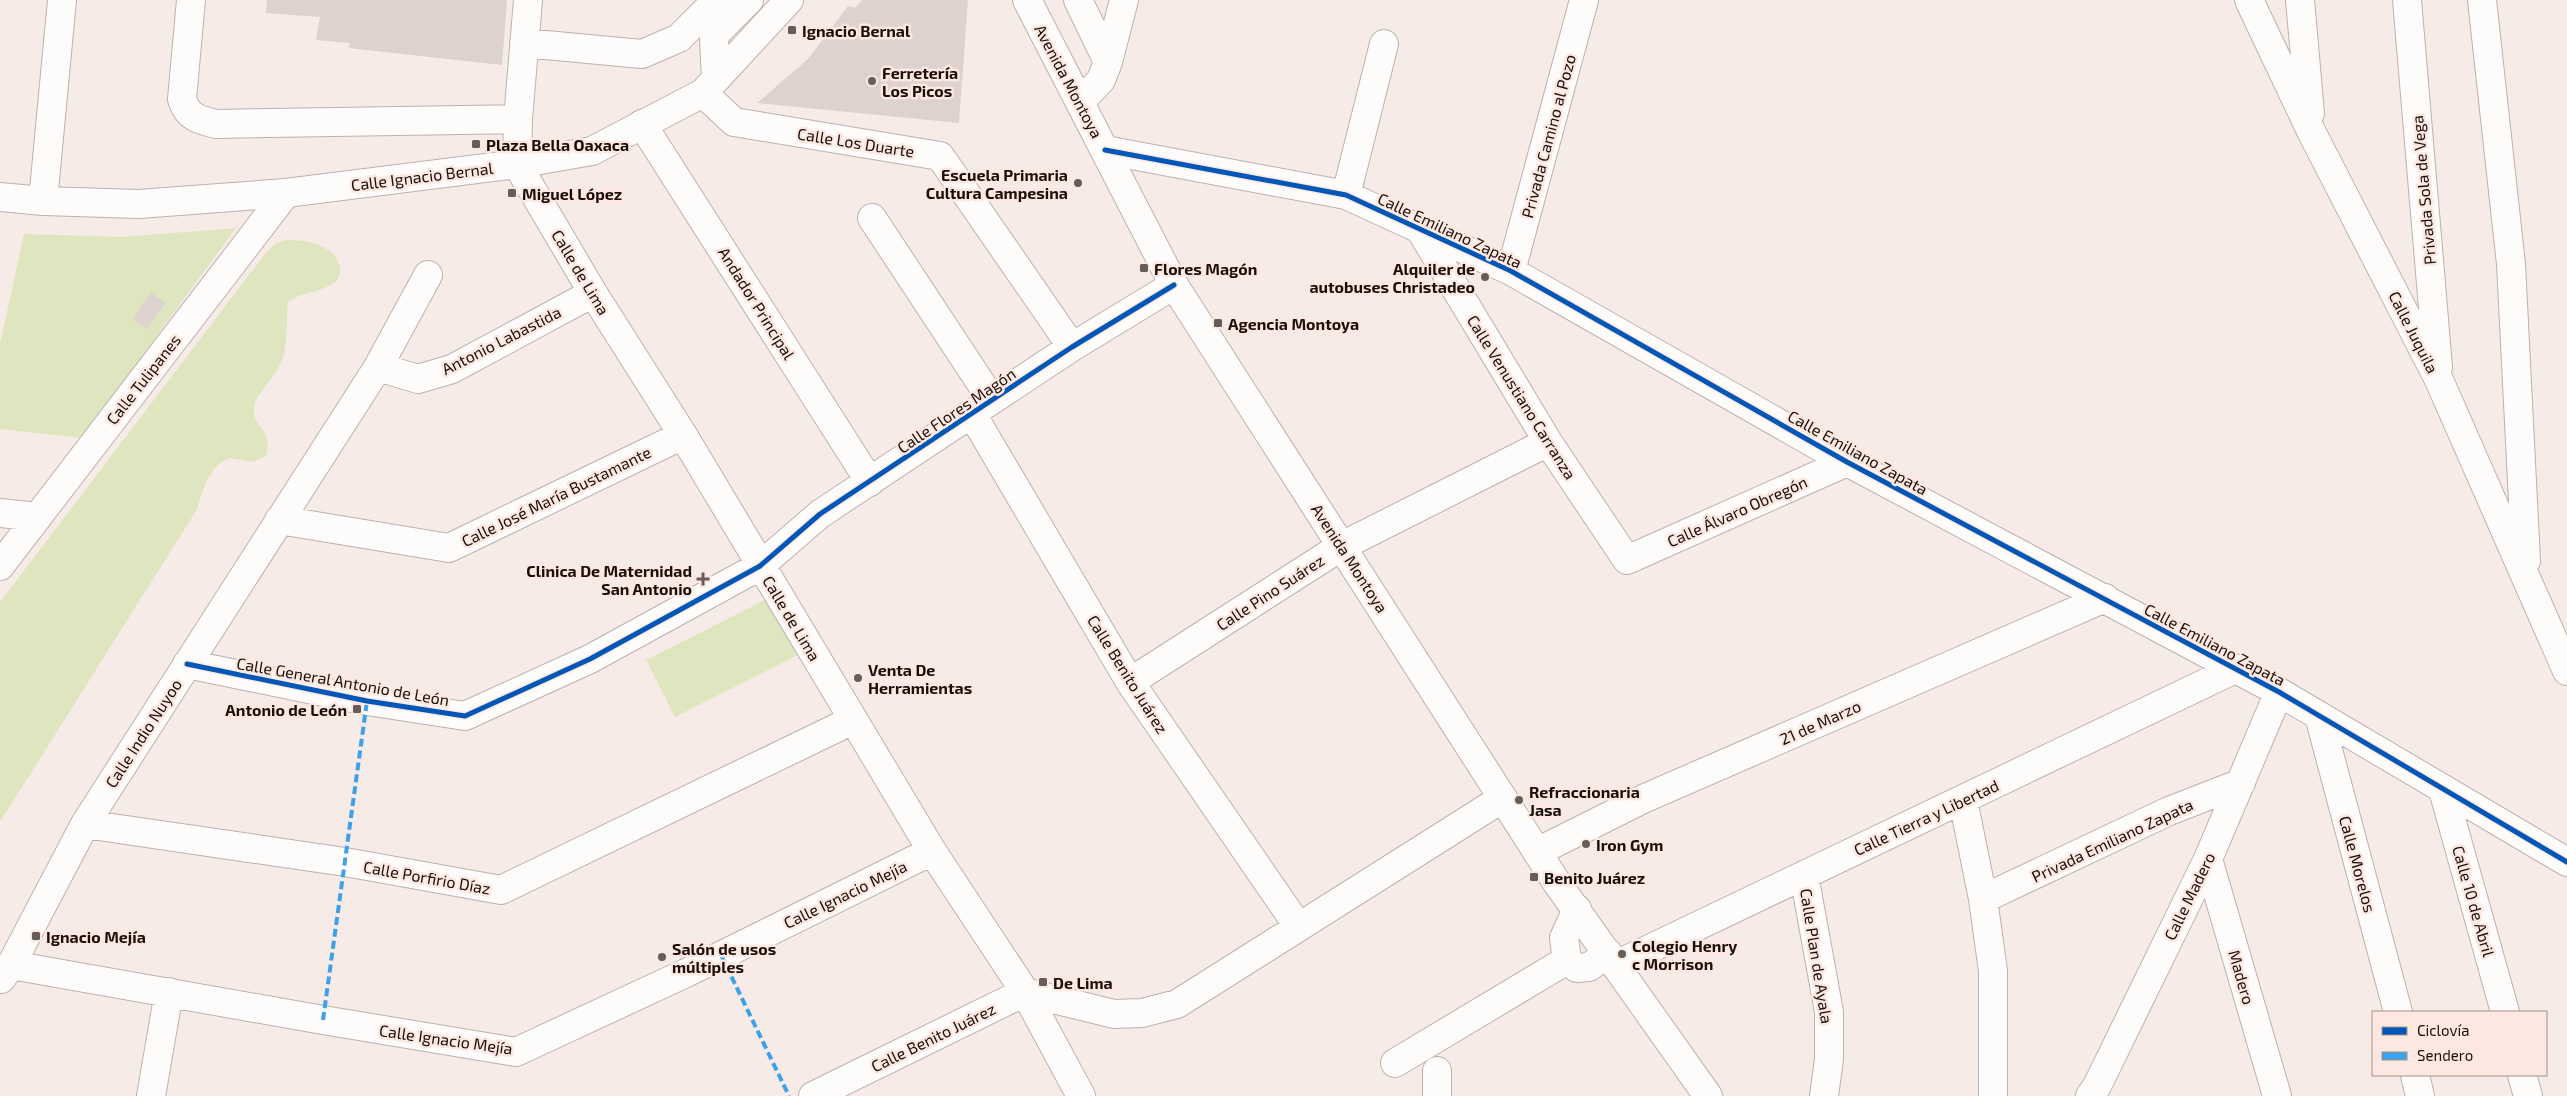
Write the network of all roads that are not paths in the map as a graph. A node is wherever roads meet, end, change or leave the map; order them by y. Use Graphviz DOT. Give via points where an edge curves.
graph roads {
  1 [pos="62,0"];
  2 [pos="191,0"];
  3 [pos="528,0"];
  4 [pos="717,0"];
  5 [pos="748,0"];
  6 [pos="789,0"];
  7 [pos="1027,0"];
  8 [pos="1078,0"];
  9 [pos="1124,0"];
  10 [pos="1584,0"];
  11 [pos="2249,0"];
  12 [pos="2300,0"];
  13 [pos="2407,0"];
  14 [pos="2482,0"];
  15 [pos="524,43"];
  16 [pos="1384,44"];
  17 [pos="1108,62"];
  18 [pos="709,86"];
  19 [pos="1080,102"];
  20 [pos="518,119"];
  21 [pos="642,124"];
  22 [pos="2311,131"];
  23 [pos="1105,150"];
  24 [pos="517,164"];
  25 [pos="286,193"];
  26 [pos="1346,195"];
  27 [pos="0,197"];
  28 [pos="43,201"];
  29 [pos="872,218"];
  30 [pos="1421,231"];
  31 [pos="1511,271"];
  32 [pos="428,275"];
  33 [pos="1174,285"];
  34 [pos="593,293"];
  35 [pos="1072,347"];
  36 [pos="378,367"];
  37 [pos="2439,380"];
  38 [pos="982,407"];
  39 [pos="683,435"];
  40 [pos="1548,442"];
  41 [pos="1847,462"];
  42 [pos="870,482"];
  43 [pos="0,513"];
  44 [pos="38,517"];
  45 [pos="279,520"];
  46 [pos="1342,546"];
  47 [pos="1627,560"];
  48 [pos="0,566"];
  49 [pos="760,566"];
  50 [pos="2527,578"];
  51 [pos="2105,598"];
  52 [pos="187,664"];
  53 [pos="2235,669"];
  54 [pos="2567,671"];
  55 [pos="1130,682"];
  56 [pos="2278,692"];
  57 [pos="2319,716"];
  58 [pos="853,720"];
  59 [pos="2241,783"];
  60 [pos="2443,790"];
  61 [pos="1503,798"];
  62 [pos="1963,800"];
  63 [pos="85,824"];
  64 [pos="932,851"];
  65 [pos="1537,852"];
  66 [pos="2208,859"];
  67 [pos="2567,862"];
  68 [pos="1804,875"];
  69 [pos="1984,899"];
  70 [pos="1576,909"];
  71 [pos="1298,926"];
  72 [pos="1612,959"];
  73 [pos="1567,960"];
  74 [pos="5,972"];
  75 [pos="169,992"];
  76 [pos="1025,992"];
  77 [pos="2398,1011"];
  78 [pos="2504,1011"];
  79 [pos="1395,1063"];
  80 [pos="2415,1076"];
  81 [pos="2522,1076"];
  82 [pos="151,1096"];
  83 [pos="813,1096"];
  84 [pos="1081,1096"];
  85 [pos="1708,1096"];
  86 [pos="1824,1096"];
  87 [pos="1993,1096"];
  88 [pos="2090,1096"];
  89 [pos="2277,1096"];
  90 [pos="2420,1096"];
  91 [pos="2528,1096"];
  1 -- 28 [label="street"];
  2 -- 20 [label="street" via="182,99 195,119 216,124"];
  3 -- 15 [label="street"];
  4 -- 15 [label="street" via="679,38 642,54"];
  5 -- 18 [label="street" via="714,39"];
  6 -- 18 [label="street, Calle Ignacio Bernal"];
  7 -- 19 [label="street, Avenida Montoya"];
  8 -- 17 [label="street"];
  9 -- 17 [label="street"];
  10 -- 31 [label="street, Privada Camino al Pozo"];
  11 -- 22 [label="street, Calle Juquila"];
  12 -- 22 [label="street"];
  13 -- 37 [label="street, Privada Sola de Vega"];
  14 -- 50 [label="street" via="2511,264"];
  15 -- 20 [label="street"];
  16 -- 26 [label="street"];
  17 -- 19 [label="street" via="1101,80"];
  18 -- 21 [label="street, Calle Ignacio Bernal"];
  18 -- 35 [label="street, Calle Los Duarte" via="734,122 940,156"];
  19 -- 23 [label="street, Avenida Montoya"];
  20 -- 24 [label="street"];
  21 -- 24 [label="street, Calle Ignacio Bernal" via="592,151"];
  21 -- 42 [label="street, Andador Principal"];
  22 -- 37 [label="street, Calle Juquila"];
  23 -- 26 [label="street, Calle Emiliano Zapata"];
  23 -- 33 [label="street, Avenida Montoya"];
  24 -- 25 [label="street, Calle Ignacio Bernal"];
  24 -- 34 [label="street, Calle de Lima"];
  25 -- 28 [label="street, Calle Ignacio Bernal" via="139,204"];
  25 -- 44 [label="street, Calle Tulipanes"];
  26 -- 30 [label="street, Calle Emiliano Zapata"];
  27 -- 28 [label="street, Calle Ignacio Bernal"];
  29 -- 38 [label="street, Calle Benito Juárez"];
  30 -- 31 [label="street, Calle Emiliano Zapata"];
  30 -- 40 [label="street, Calle Venustiano Carranza"];
  31 -- 41 [label="street, Calle Emiliano Zapata"];
  32 -- 36 [label="street, Calle Indio Nuyoo"];
  33 -- 35 [label="street, Calle Flores Magón"];
  33 -- 46 [label="street, Avenida Montoya"];
  34 -- 36 [label="street, Antonio Labastida" via="452,369 418,378"];
  34 -- 39 [label="street, Calle de Lima"];
  35 -- 38 [label="street, Calle Flores Magón"];
  36 -- 45 [label="street, Calle Indio Nuyoo"];
  37 -- 50 [label="street, Calle Juquila"];
  38 -- 42 [label="street, Calle Flores Magón"];
  38 -- 55 [label="street, Calle Benito Juárez"];
  39 -- 45 [label="street, Calle José María Bustamante" via="448,548"];
  39 -- 49 [label="street, Calle de Lima"];
  40 -- 46 [label="street, Calle Pino Suárez"];
  40 -- 47 [label="street, Calle Venustiano Carranza"];
  41 -- 47 [label="street, Calle Álvaro Obregón"];
  41 -- 51 [label="street, Calle Emiliano Zapata"];
  42 -- 49 [label="street, Calle Flores Magón" via="820,514"];
  43 -- 44 [label="street"];
  44 -- 48 [label="street, Calle Tulipanes"];
  45 -- 52 [label="street, Calle Indio Nuyoo"];
  46 -- 55 [label="street, Calle Pino Suárez"];
  46 -- 61 [label="street, Avenida Montoya"];
  49 -- 52 [label="street, Calle General Antonio de León" via="590,659 465,716 367,701"];
  49 -- 58 [label="street, Calle de Lima"];
  50 -- 54 [label="street, Calle Juquila"];
  51 -- 53 [label="street, Calle Emiliano Zapata"];
  51 -- 65 [label="street, 21 de Marzo" via="1643,800"];
  52 -- 63 [label="street, Calle Indio Nuyoo"];
  53 -- 56 [label="street, Calle Emiliano Zapata"];
  53 -- 62 [label="street, Calle Tierra y Libertad"];
  55 -- 71 [label="street, Calle Benito Juárez"];
  56 -- 57 [label="street, Calle Emiliano Zapata"];
  56 -- 59 [label="street, Calle Madero"];
  57 -- 60 [label="street, Calle Emiliano Zapata"];
  57 -- 77 [label="street, Calle Morelos"];
  58 -- 63 [label="street, Calle Porfirio Díaz" via="500,890 345,862"];
  58 -- 64 [label="street, Calle de Lima"];
  59 -- 66 [label="street, Calle Madero"];
  59 -- 69 [label="street, Privada Emiliano Zapata" via="2169,811"];
  60 -- 67 [label="street, Calle Emiliano Zapata"];
  60 -- 78 [label="street, Calle 10 de Abril"];
  61 -- 65 [label="street, Avenida Montoya"];
  61 -- 71 [label="street"];
  62 -- 68 [label="street, Calle Tierra y Libertad"];
  62 -- 69 [label="street"];
  63 -- 74 [label="street, Calle Indio Nuyoo"];
  64 -- 75 [label="street, Calle Ignacio Mejía" via="686,973 516,1052"];
  64 -- 76 [label="street, Calle de Lima"];
  65 -- 70 [label="street, Avenida Montoya"];
  66 -- 88 [label="street, Calle Madero"];
  66 -- 89 [label="street, Madero"];
  68 -- 72 [label="street, Calle Tierra y Libertad"];
  68 -- 86 [label="street, Calle Plan de Ayala" via="1829,1012 1829,1059"];
  69 -- 87 [label="street" via="1994,971"];
  70 -- 72 [label="street, Avenida Montoya"];
  70 -- 73 [label="street" via="1564,938"];
  71 -- 76 [label="street" via="1176,1004 1142,1013 1114,1014"];
  72 -- 73 [label="street, Calle Tierra y Libertad" via="1576,968"];
  72 -- 85 [label="street, Avenida Montoya"];
  73 -- 79 [label="street"];
  74 -- 75 [label="street, Calle Ignacio Mejía"];
  75 -- 82 [label="street"];
  76 -- 83 [label="street, Calle Benito Juárez"];
  76 -- 84 [label="street, Calle de Lima"];
  80 -- 90 [label="street"];
  81 -- 91 [label="street"];
}
